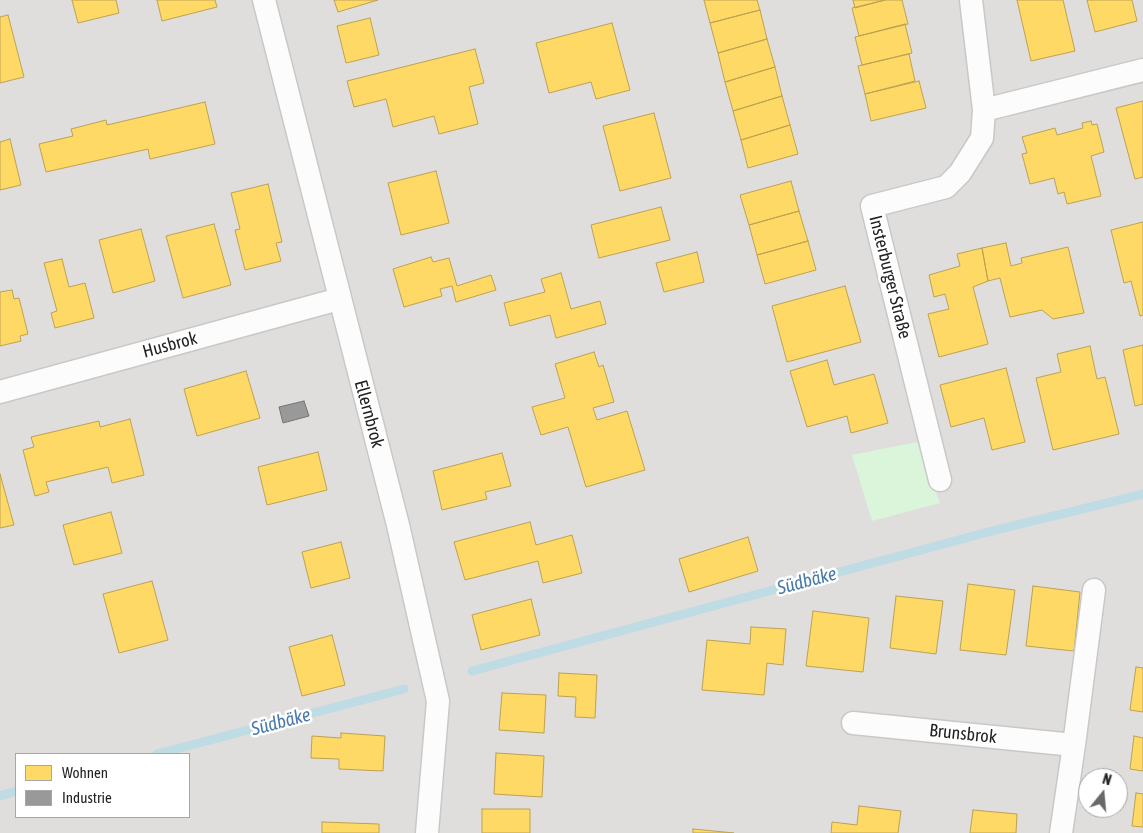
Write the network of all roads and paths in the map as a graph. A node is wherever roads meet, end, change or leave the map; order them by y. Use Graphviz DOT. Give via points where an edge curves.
graph roads {
  1 [pos="264,0"];
  2 [pos="970,0"];
  3 [pos="1143,70"];
  4 [pos="984,110"];
  5 [pos="339,299"];
  6 [pos="0,392"];
  7 [pos="940,480"];
  8 [pos="1094,590"];
  9 [pos="853,723"];
  10 [pos="1074,745"];
  11 [pos="427,833"];
  12 [pos="1061,833"];
  1 -- 5 [label="street, Ellernbrok"];
  2 -- 4 [label="street, Insterburger Straße"];
  3 -- 4 [label="street"];
  4 -- 7 [label="street, Insterburger Straße" via="982,138 960,173 946,187 872,206"];
  5 -- 6 [label="street, Husbrok"];
  5 -- 11 [label="street, Ellernbrok" via="398,525 438,701"];
  8 -- 10 [label="street"];
  9 -- 10 [label="street, Brunsbrok"];
  10 -- 12 [label="street"];
}
